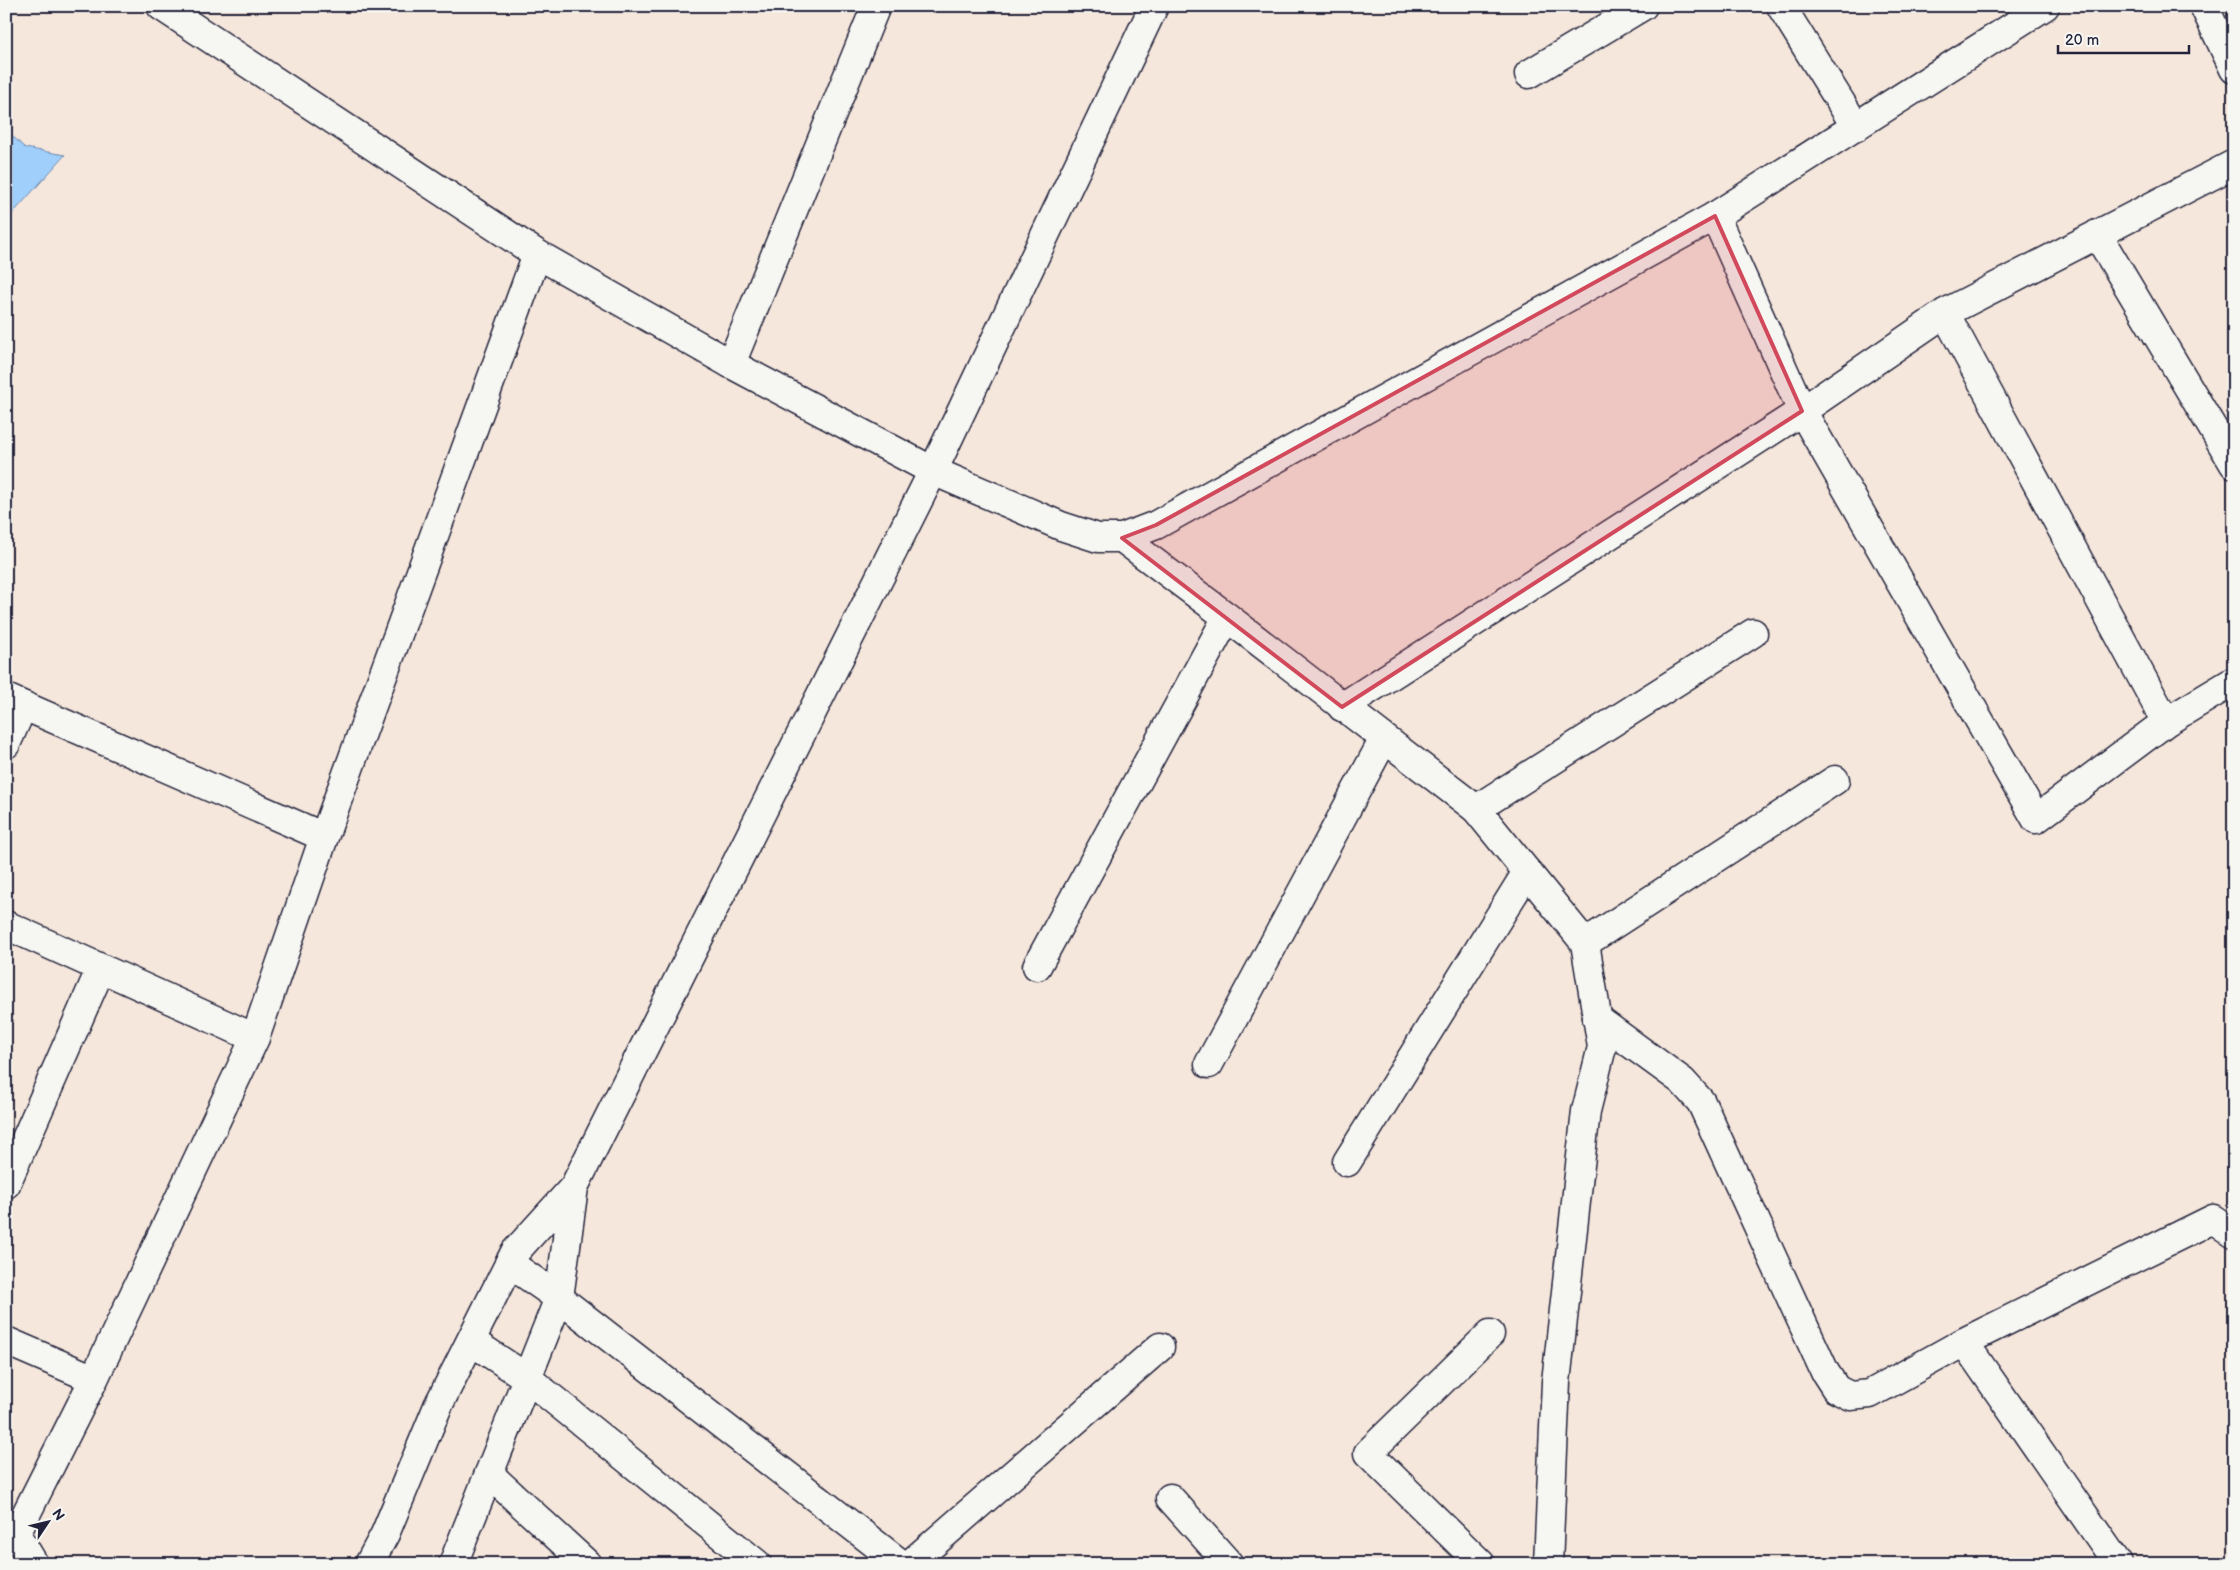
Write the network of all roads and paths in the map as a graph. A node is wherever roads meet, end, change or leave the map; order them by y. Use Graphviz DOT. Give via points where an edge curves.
graph roads {
  1 [pos="161,6"];
  2 [pos="876,6"];
  3 [pos="1154,6"];
  4 [pos="1643,6"];
  5 [pos="1781,6"];
  6 [pos="2045,6"];
  7 [pos="2204,6"];
  8 [pos="2234,69"];
  9 [pos="1529,74"];
  10 [pos="1856,127"];
  11 [pos="2234,164"];
  12 [pos="1715,216"];
  13 [pos="2097,234"];
  14 [pos="537,254"];
  15 [pos="1945,313"];
  16 [pos="731,364"];
  17 [pos="1802,410"];
  18 [pos="2234,464"];
  19 [pos="933,471"];
  20 [pos="1122,538"];
  21 [pos="1227,617"];
  22 [pos="1754,633"];
  23 [pos="2234,681"];
  24 [pos="15,702"];
  25 [pos="1342,707"];
  26 [pos="2166,722"];
  27 [pos="1384,739"];
  28 [pos="6,744"];
  29 [pos="1835,780"];
  30 [pos="1476,810"];
  31 [pos="324,837"];
  32 [pos="1527,872"];
  33 [pos="6,926"];
  34 [pos="1585,943"];
  35 [pos="1037,966"];
  36 [pos="101,968"];
  37 [pos="1597,1019"];
  38 [pos="255,1038"];
  39 [pos="1208,1064"];
  40 [pos="1347,1162"];
  41 [pos="6,1184"];
  42 [pos="574,1186"];
  43 [pos="2234,1234"];
  44 [pos="509,1263"];
  45 [pos="558,1298"];
  46 [pos="1490,1334"];
  47 [pos="6,1341"];
  48 [pos="471,1341"];
  49 [pos="1964,1342"];
  50 [pos="1160,1347"];
  51 [pos="527,1378"];
  52 [pos="94,1379"];
  53 [pos="489,1474"];
  54 [pos="1170,1498"];
  55 [pos="11,1532"];
  56 [pos="34,1564"];
  57 [pos="369,1564"];
  58 [pos="454,1564"];
  59 [pos="587,1564"];
  60 [pos="757,1564"];
  61 [pos="901,1564"];
  62 [pos="910,1564"];
  63 [pos="1229,1564"];
  64 [pos="1481,1564"];
  65 [pos="1548,1564"];
  66 [pos="2118,1564"];
  1 -- 14 [label="street"];
  2 -- 16 [label="street"];
  3 -- 19 [label="street"];
  4 -- 9 [label="street"];
  5 -- 10 [label="street"];
  6 -- 10 [label="street"];
  7 -- 8 [label="street"];
  10 -- 12 [label="street"];
  11 -- 13 [label="street"];
  12 -- 17 [label="street"];
  12 -- 20 [label="street" via="1156,526"];
  13 -- 15 [label="street"];
  13 -- 18 [label="street"];
  14 -- 16 [label="street"];
  14 -- 31 [label="street"];
  15 -- 17 [label="street"];
  15 -- 26 [label="street"];
  16 -- 19 [label="street"];
  17 -- 25 [label="street"];
  17 -- 26 [label="street" via="2036,819"];
  19 -- 20 [label="street" via="1061,526 1098,538"];
  19 -- 42 [label="street"];
  20 -- 21 [label="street"];
  21 -- 25 [label="street"];
  21 -- 35 [label="street"];
  22 -- 30 [label="street"];
  23 -- 26 [label="street"];
  24 -- 28 [label="street"];
  24 -- 31 [label="street"];
  25 -- 27 [label="street"];
  27 -- 30 [label="street"];
  27 -- 39 [label="street"];
  29 -- 34 [label="street"];
  30 -- 32 [label="street"];
  31 -- 38 [label="street"];
  32 -- 34 [label="street"];
  32 -- 40 [label="street"];
  33 -- 36 [label="street"];
  34 -- 37 [label="street"];
  36 -- 38 [label="street"];
  36 -- 41 [label="street"];
  37 -- 49 [label="street" via="1682,1080 1701,1102 1825,1372 1836,1389 1850,1396 1870,1394"];
  37 -- 65 [label="street" via="1602,1047 1586,1111 1556,1382"];
  38 -- 52 [label="street"];
  42 -- 44 [label="street" via="515,1252"];
  42 -- 45 [label="street"];
  43 -- 49 [label="street" via="2213,1219"];
  44 -- 45 [label="street"];
  44 -- 48 [label="street"];
  45 -- 51 [label="street"];
  45 -- 61 [label="street"];
  46 -- 64 [label="street" via="1368,1453"];
  47 -- 52 [label="street"];
  48 -- 51 [label="street"];
  48 -- 57 [label="street" via="438,1406 385,1534"];
  49 -- 66 [label="street"];
  50 -- 62 [label="street"];
  51 -- 53 [label="street"];
  51 -- 60 [label="street"];
  52 -- 55 [label="street"];
  53 -- 58 [label="street"];
  53 -- 59 [label="street"];
  54 -- 63 [label="street"];
  55 -- 56 [label="street"];
}
